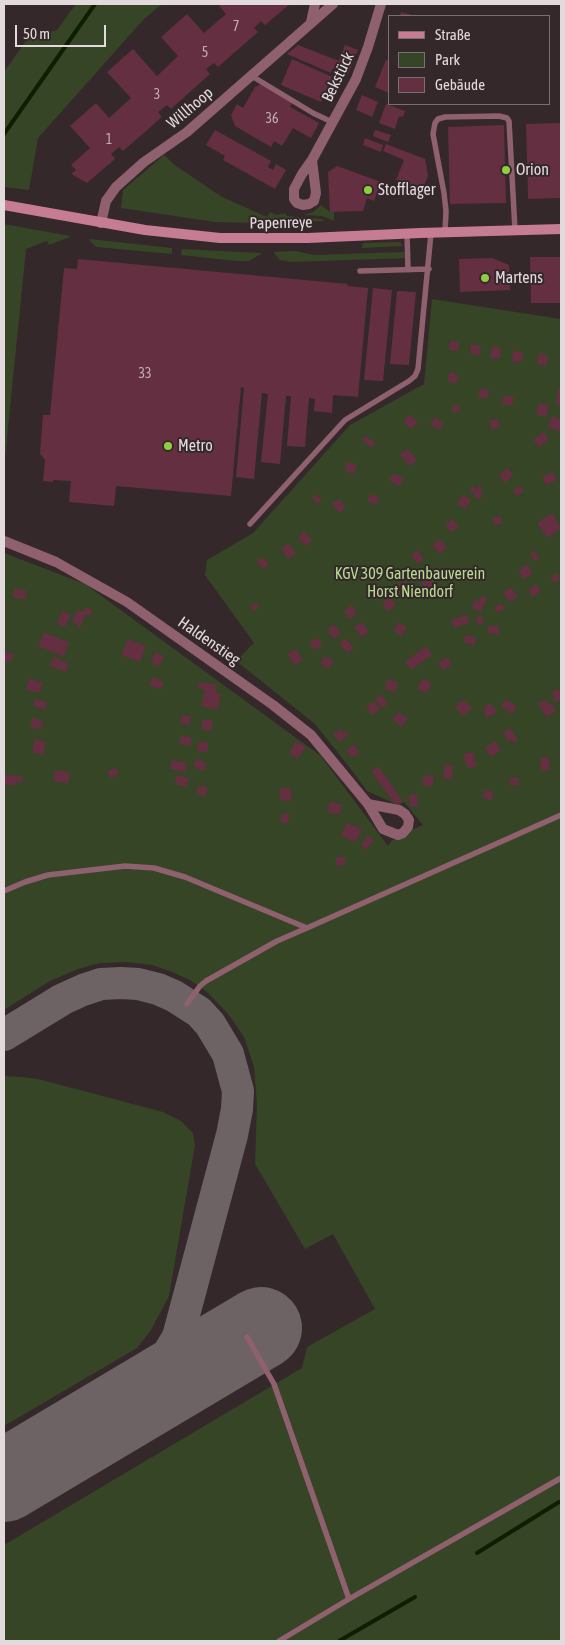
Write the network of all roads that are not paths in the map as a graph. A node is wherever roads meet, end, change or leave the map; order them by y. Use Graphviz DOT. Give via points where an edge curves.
graph roads {
  1 [pos="315,4"];
  2 [pos="332,4"];
  3 [pos="380,4"];
  4 [pos="311,22"];
  5 [pos="251,74"];
  6 [pos="332,122"];
  7 [pos="312,160"];
  8 [pos="8,206"];
  9 [pos="101,223"];
  10 [pos="561,229"];
  11 [pos="515,230"];
  12 [pos="431,232"];
  13 [pos="445,232"];
  14 [pos="407,233"];
  15 [pos="429,269"];
  16 [pos="408,270"];
  17 [pos="360,271"];
  18 [pos="250,524"];
  19 [pos="4,541"];
  20 [pos="368,804"];
  21 [pos="561,815"];
  22 [pos="4,891"];
  23 [pos="308,928"];
  24 [pos="187,1004"];
  25 [pos="247,1337"];
  26 [pos="561,1478"];
  27 [pos="349,1599"];
  28 [pos="279,1641"];
  1 -- 4 [label="street"];
  2 -- 4 [label="street, Willhoop"];
  3 -- 6 [label="street, Bekstück" via="356,79"];
  4 -- 5 [label="street, Willhoop"];
  5 -- 6 [label="lane"];
  5 -- 9 [label="street, Willhoop" via="187,132 144,162 116,187 106,201"];
  6 -- 7 [label="street, Bekstück"];
  8 -- 9 [label="main road, Papenreye"];
  9 -- 14 [label="main road, Papenreye" via="220,238"];
  10 -- 11 [label="main road, Papenreye"];
  11 -- 13 [label="main road, Papenreye"];
  11 -- 13 [label="lane" via="509,121 500,116 454,116 438,119 433,128 444,193"];
  12 -- 13 [label="main road, Papenreye"];
  12 -- 14 [label="main road, Papenreye"];
  12 -- 15 [label="lane"];
  14 -- 16 [label="lane"];
  15 -- 16 [label="lane"];
  15 -- 18 [label="lane" via="415,376 345,420"];
  16 -- 17 [label="lane"];
  19 -- 20 [label="street, Haldenstieg" via="56,562 127,602 274,705 311,735"];
  21 -- 23 [label="lane"];
  22 -- 23 [label="lane" via="48,876 125,866 154,868 185,876"];
  23 -- 24 [label="lane" via="277,941 206,981"];
  25 -- 27 [label="lane" via="274,1384"];
  26 -- 27 [label="lane"];
  27 -- 28 [label="lane"];
}
